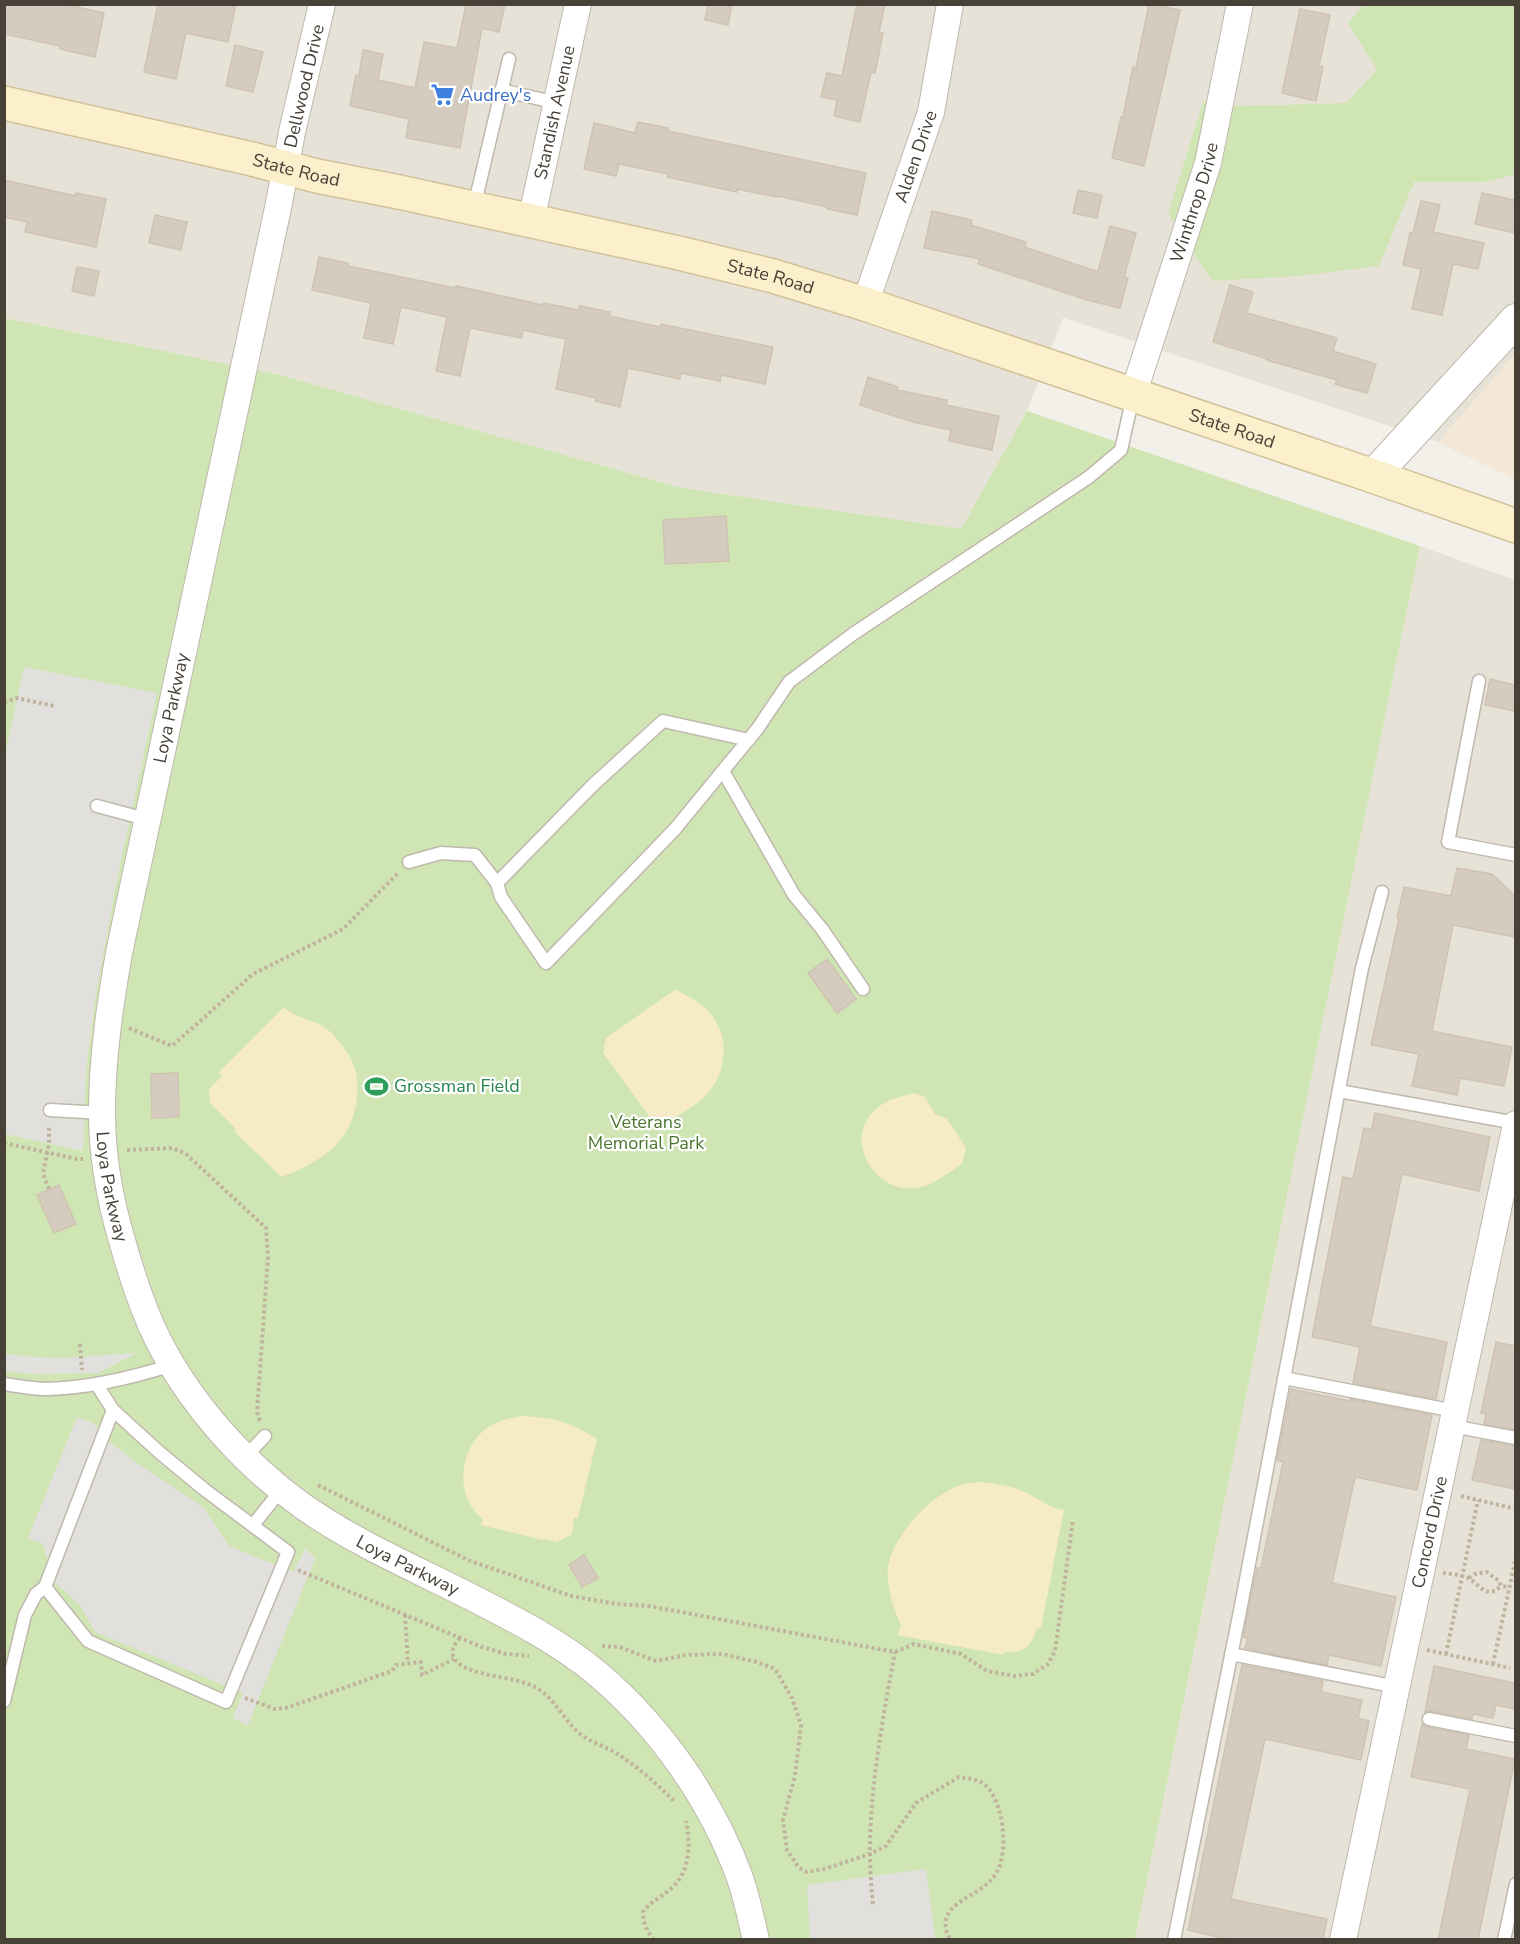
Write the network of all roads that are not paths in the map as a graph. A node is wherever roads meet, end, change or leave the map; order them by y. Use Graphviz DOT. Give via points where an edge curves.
graph roads {
  1 [pos="322,4"];
  2 [pos="578,4"];
  3 [pos="950,4"];
  4 [pos="1240,4"];
  5 [pos="509,59"];
  6 [pos="501,90"];
  7 [pos="4,103"];
  8 [pos="557,103"];
  9 [pos="285,167"];
  10 [pos="474,208"];
  11 [pos="531,221"];
  12 [pos="866,304"];
  13 [pos="1515,320"];
  14 [pos="1133,395"];
  15 [pos="1373,476"];
  16 [pos="1515,526"];
  17 [pos="1479,681"];
  18 [pos="749,740"];
  19 [pos="723,771"];
  20 [pos="97,806"];
  21 [pos="146,819"];
  22 [pos="1515,855"];
  23 [pos="409,862"];
  24 [pos="496,883"];
  25 [pos="1382,892"];
  26 [pos="863,989"];
  27 [pos="1339,1091"];
  28 [pos="50,1110"];
  29 [pos="102,1113"];
  30 [pos="1514,1137"];
  31 [pos="172,1365"];
  32 [pos="1284,1378"];
  33 [pos="4,1384"];
  34 [pos="97,1385"];
  35 [pos="113,1410"];
  36 [pos="1453,1418"];
  37 [pos="265,1437"];
  38 [pos="1515,1438"];
  39 [pos="245,1457"];
  40 [pos="281,1490"];
  41 [pos="253,1525"];
  42 [pos="45,1587"];
  43 [pos="1231,1654"];
  44 [pos="1397,1687"];
  45 [pos="4,1701"];
  46 [pos="1429,1719"];
  47 [pos="1515,1736"];
  48 [pos="1515,1884"];
  49 [pos="756,1940"];
  50 [pos="1174,1940"];
  51 [pos="1343,1940"];
  52 [pos="1504,1940"];
  1 -- 9 [label="street, Dellwood Drive"];
  2 -- 8 [label="street, Standish Avenue"];
  3 -- 12 [label="street, Alden Drive" via="931,112"];
  4 -- 14 [label="street, Winthrop Drive" via="1208,163"];
  5 -- 6 [label="lane"];
  6 -- 8 [label="lane"];
  6 -- 10 [label="lane"];
  7 -- 9 [label="main road, State Road"];
  8 -- 11 [label="street, Standish Avenue"];
  9 -- 10 [label="main road, State Road"];
  9 -- 21 [label="street, Loya Parkway"];
  10 -- 11 [label="main road, State Road"];
  11 -- 12 [label="main road, State Road" via="739,266"];
  12 -- 14 [label="main road, State Road"];
  13 -- 15 [label="street"];
  14 -- 15 [label="main road, State Road"];
  14 -- 18 [label="lane" via="1121,450 1089,477 853,634 789,682"];
  15 -- 16 [label="main road, State Road"];
  17 -- 22 [label="lane" via="1448,842"];
  18 -- 19 [label="lane"];
  18 -- 24 [label="lane" via="663,721 592,785"];
  19 -- 24 [label="lane" via="675,829 546,963 501,897"];
  19 -- 26 [label="lane" via="794,895"];
  20 -- 21 [label="lane"];
  21 -- 29 [label="street, Loya Parkway" via="108,1024"];
  23 -- 24 [label="lane" via="441,853 475,855"];
  25 -- 27 [label="lane" via="1362,968"];
  27 -- 30 [label="lane"];
  27 -- 32 [label="lane"];
  28 -- 29 [label="lane"];
  29 -- 31 [label="street, Loya Parkway" via="104,1157 117,1224 133,1280"];
  30 -- 36 [label="street, Concord Drive"];
  31 -- 34 [label="lane"];
  31 -- 39 [label="street, Loya Parkway" via="207,1415"];
  32 -- 36 [label="lane"];
  32 -- 43 [label="lane"];
  33 -- 34 [label="lane" via="45,1389"];
  34 -- 35 [label="lane"];
  35 -- 41 [label="lane" via="205,1490"];
  35 -- 42 [label="lane"];
  36 -- 38 [label="lane"];
  36 -- 44 [label="street, Concord Drive"];
  37 -- 39 [label="lane"];
  39 -- 40 [label="street, Loya Parkway"];
  40 -- 41 [label="lane"];
  40 -- 49 [label="street, Loya Parkway" via="330,1524 546,1638 598,1674 661,1740 695,1787 720,1831 740,1880"];
  41 -- 42 [label="lane" via="288,1551 226,1702 88,1641"];
  42 -- 45 [label="lane" via="36,1594 25,1615"];
  43 -- 44 [label="lane"];
  43 -- 50 [label="lane"];
  44 -- 51 [label="street, Concord Drive"];
  46 -- 47 [label="lane"];
  48 -- 52 [label="lane"];
}
